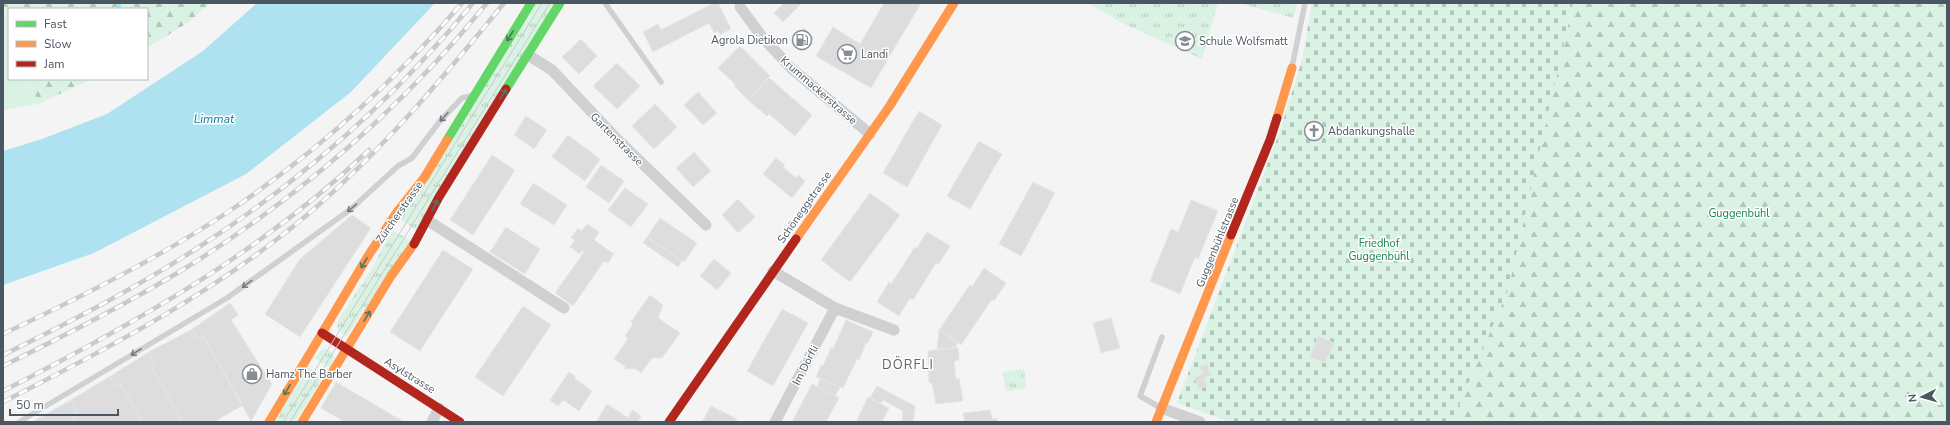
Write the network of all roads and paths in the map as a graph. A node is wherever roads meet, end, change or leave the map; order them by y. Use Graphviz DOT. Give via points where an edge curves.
graph roads {
  1 [pos="531,3"];
  2 [pos="560,3"];
  3 [pos="605,3"];
  4 [pos="954,3"];
  5 [pos="1305,3"];
  6 [pos="740,7"];
  7 [pos="528,55"];
  8 [pos="1292,68"];
  9 [pos="661,82"];
  10 [pos="474,95"];
  11 [pos="870,134"];
  12 [pos="427,220"];
  13 [pos="706,225"];
  14 [pos="774,271"];
  15 [pos="564,308"];
  16 [pos="835,308"];
  17 [pos="894,330"];
  18 [pos="322,333"];
  19 [pos="1162,336"];
  20 [pos="347,349"];
  21 [pos="439,408"];
  22 [pos="1161,408"];
  23 [pos="19,422"];
  24 [pos="269,422"];
  25 [pos="302,422"];
  26 [pos="432,422"];
  27 [pos="460,422"];
  28 [pos="669,422"];
  29 [pos="775,422"];
  30 [pos="1156,422"];
  31 [pos="1200,422"];
  1 -- 10 [label="street, Zürcherstrasse, one-way"];
  2 -- 7 [label="street"];
  3 -- 9 [label="lane"];
  4 -- 11 [label="street, Schöneggstrasse"];
  5 -- 8 [label="lane"];
  6 -- 11 [label="street, Krummackerstrasse" via="763,38 792,69"];
  12 -- 7 [label="street, one-way"];
  7 -- 13 [label="street, Gartenstrasse" via="552,70 617,139"];
  8 -- 22 [label="street, Guggenbühlstrasse" via="1265,154"];
  10 -- 18 [label="street, Zürcherstrasse, one-way" via="424,178 390,222"];
  10 -- 23 [label="lane, one-way" via="462,98 440,121 412,158 398,166 351,209 308,240 227,298"];
  11 -- 14 [label="street, Schöneggstrasse"];
  12 -- 15 [label="street"];
  20 -- 12 [label="street, one-way" via="391,276 418,239"];
  14 -- 16 [label="street"];
  14 -- 28 [label="street, Schöneggstrasse"];
  16 -- 17 [label="street"];
  16 -- 29 [label="street, Im Dörfli"];
  18 -- 20 [label="street, Asylstrasse"];
  18 -- 24 [label="street, Zürcherstrasse, one-way"];
  19 -- 22 [label="lane" via="1140,396"];
  20 -- 21 [label="street, Asylstrasse"];
  20 -- 25 [label="street"];
  21 -- 26 [label="street"];
  21 -- 27 [label="street, Asylstrasse"];
  22 -- 30 [label="street, Guggenbühlstrasse"];
  22 -- 31 [label="street"];
}
